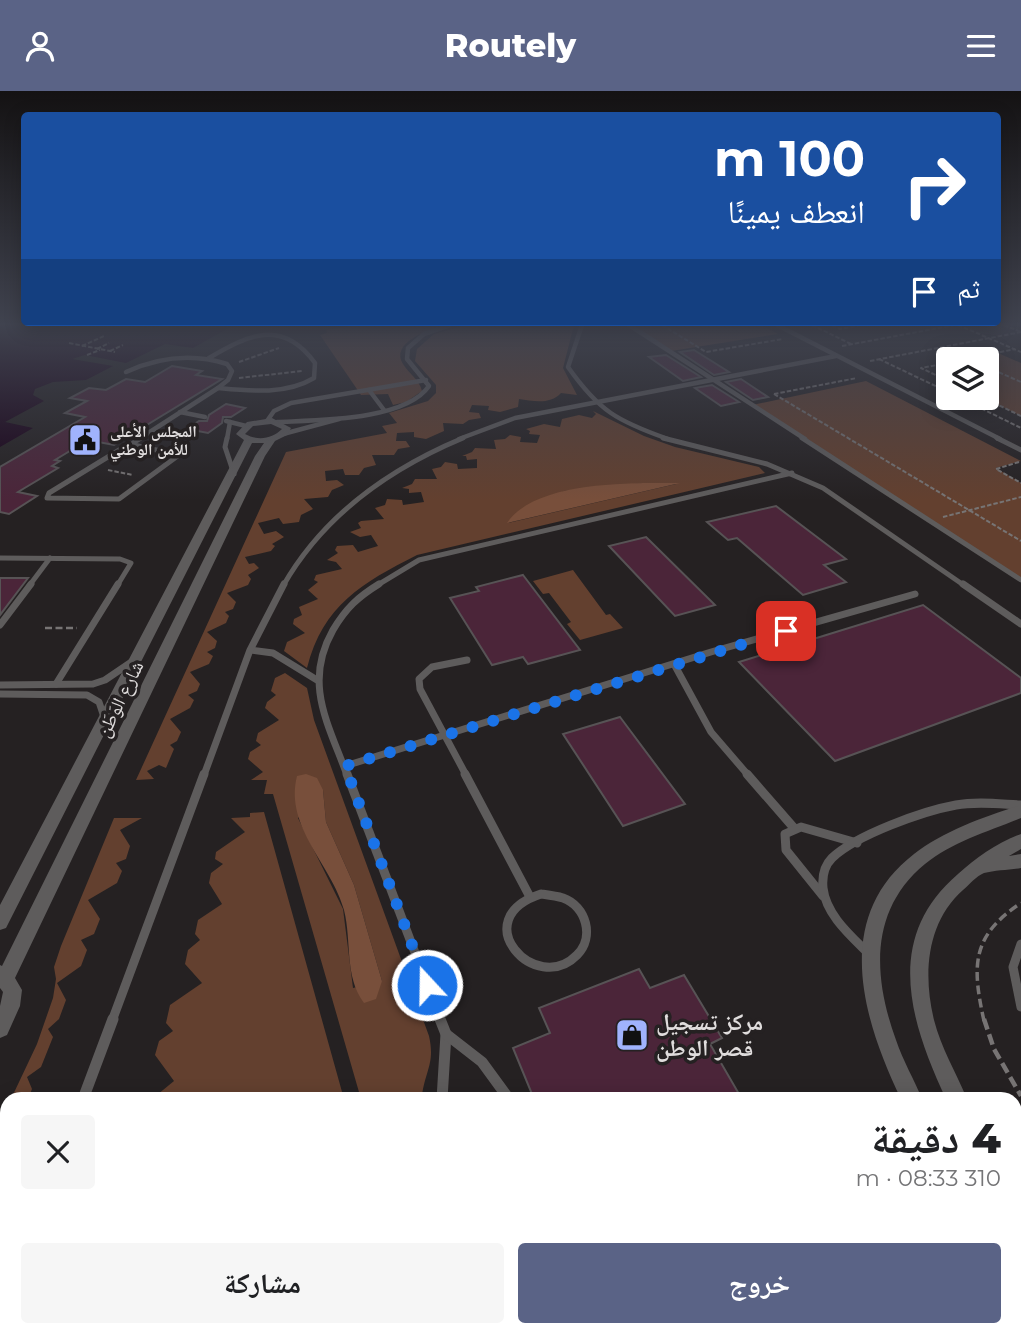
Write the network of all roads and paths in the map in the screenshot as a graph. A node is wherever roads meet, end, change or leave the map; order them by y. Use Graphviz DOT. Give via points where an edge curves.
graph roads {
  1 [pos="223,383"];
  2 [pos="307,383"];
  3 [pos="408,383"];
  4 [pos="427,383"];
  5 [pos="577,383"];
  6 [pos="690,383"];
  7 [pos="719,383"];
  8 [pos="831,383"];
  9 [pos="890,383"];
  10 [pos="218,388"];
  11 [pos="369,390"];
  12 [pos="592,401"];
  13 [pos="999,406"];
  14 [pos="384,410"];
  15 [pos="984,410"];
  16 [pos="1021,410"];
  17 [pos="180,412"];
  18 [pos="1012,412"];
  19 [pos="1021,416"];
  20 [pos="205,417"];
  21 [pos="324,420"];
  22 [pos="272,421"];
  23 [pos="1021,428"];
  24 [pos="248,433"];
  25 [pos="278,437"];
  26 [pos="131,444"];
  27 [pos="1021,450"];
  28 [pos="1021,461"];
  29 [pos="92,466"];
  30 [pos="792,473"];
  31 [pos="234,474"];
  32 [pos="150,478"];
  33 [pos="1021,483"];
  34 [pos="1021,497"];
  35 [pos="969,510"];
  36 [pos="928,520"];
  37 [pos="1021,541"];
  38 [pos="0,558"];
  39 [pos="50,558"];
  40 [pos="1021,580"];
  41 [pos="915,594"];
  42 [pos="1021,624"];
  43 [pos="0,625"];
  44 [pos="44,628"];
  45 [pos="91,628"];
  46 [pos="251,650"];
  47 [pos="137,659"];
  48 [pos="467,660"];
  49 [pos="674,664"];
  50 [pos="317,680"];
  51 [pos="56,684"];
  52 [pos="0,685"];
  53 [pos="0,694"];
  54 [pos="105,720"];
  55 [pos="444,735"];
  56 [pos="345,766"];
  57 [pos="1021,806"];
  58 [pos="1021,811"];
  59 [pos="794,828"];
  60 [pos="1021,841"];
  61 [pos="858,844"];
  62 [pos="1021,861"];
  63 [pos="978,867"];
  64 [pos="530,897"];
  65 [pos="826,899"];
  66 [pos="1021,903"];
  67 [pos="0,922"];
  68 [pos="1021,944"];
  69 [pos="870,956"];
  70 [pos="3,976"];
  71 [pos="1021,1007"];
  72 [pos="0,1028"];
  73 [pos="446,1034"];
  74 [pos="86,1092"];
  75 [pos="442,1092"];
  76 [pos="504,1092"];
  77 [pos="909,1092"];
  78 [pos="954,1092"];
  79 [pos="1019,1092"];
  1 -- 10 [label="lane"];
  2 -- 10 [label="lane" via="259,391"];
  3 -- 11 [label="lane"];
  4 -- 14 [label="lane" via="429,389 422,398"];
  5 -- 12 [label="lane"];
  6 -- 12 [label="lane"];
  7 -- 36 [label="lane"];
  8 -- 35 [label="path" via="774,394"];
  9 -- 27 [label="lane"];
  10 -- 17 [label="lane"];
  11 -- 14 [label="lane"];
  11 -- 22 [label="lane" via="291,403 274,411"];
  12 -- 30 [label="lane" via="651,434"];
  12 -- 46 [label="lane" via="515,418 463,436 377,483 340,512 288,574"];
  13 -- 18 [label="path"];
  14 -- 21 [label="lane"];
  15 -- 23 [label="path"];
  16 -- 18 [label="path"];
  17 -- 20 [label="lane"];
  17 -- 26 [label="lane"];
  18 -- 19 [label="path"];
  21 -- 22 [label="lane"];
  21 -- 25 [label="lane"];
  22 -- 24 [label="street"];
  22 -- 25 [label="street" via="287,428"];
  24 -- 25 [label="street"];
  24 -- 31 [label="street, شارع الوَطَن"];
  24 -- 31 [label="lane" via="227,422 225,447"];
  25 -- 70 [label="street, شارع الوَطَن" via="260,456"];
  26 -- 29 [label="lane"];
  26 -- 32 [label="lane" via="179,455"];
  28 -- 33 [label="path" via="996,469"];
  29 -- 32 [label="path"];
  29 -- 32 [label="lane" via="47,498 119,499"];
  30 -- 42 [label="lane" via="832,493"];
  30 -- 50 [label="lane" via="419,560 354,599 321,651"];
  31 -- 47 [label="street, شارع الوَطَن"];
  34 -- 35 [label="path"];
  35 -- 36 [label="path"];
  35 -- 37 [label="path"];
  36 -- 40 [label="lane"];
  38 -- 39 [label="lane"];
  39 -- 43 [label="lane"];
  39 -- 45 [label="lane" via="131,562"];
  41 -- 49 [label="lane"];
  44 -- 45 [label="path"];
  45 -- 51 [label="lane"];
  46 -- 50 [label="lane" via="273,653"];
  46 -- 74 [label="lane"];
  47 -- 51 [label="lane" via="99,682"];
  47 -- 54 [label="street, شارع الوَطَن"];
  48 -- 55 [label="lane" via="432,667 419,679"];
  49 -- 55 [label="lane"];
  49 -- 59 [label="lane" via="717,740"];
  50 -- 56 [label="lane" via="321,706"];
  51 -- 52 [label="lane"];
  53 -- 54 [label="lane" via="87,695 99,702"];
  54 -- 67 [label="street, شارع الوَطَن"];
  55 -- 56 [label="lane"];
  55 -- 64 [label="lane"];
  56 -- 73 [label="lane"];
  57 -- 61 [label="lane" via="973,803 942,808"];
  58 -- 69 [label="street" via="931,850 904,871 877,917"];
  59 -- 61 [label="lane"];
  59 -- 65 [label="lane" via="785,834 783,845"];
  60 -- 63 [label="street"];
  61 -- 65 [label="lane" via="839,853 826,868"];
  62 -- 63 [label="street"];
  63 -- 78 [label="street" via="935,907 917,964 930,1042"];
  64 -- 64 [label="lane" via="513,909 508,919 513,949 542,967 576,958 588,940 581,910 552,894"];
  65 -- 69 [label="lane"];
  66 -- 79 [label="path" via="1006,910 984,933 977,960 977,989 990,1038"];
  68 -- 71 [label="lane" via="1013,956"];
  69 -- 77 [label="street" via="879,1024"];
  70 -- 72 [label="street" via="12,998"];
  73 -- 75 [label="lane"];
  73 -- 76 [label="lane" via="483,1062"];
}
